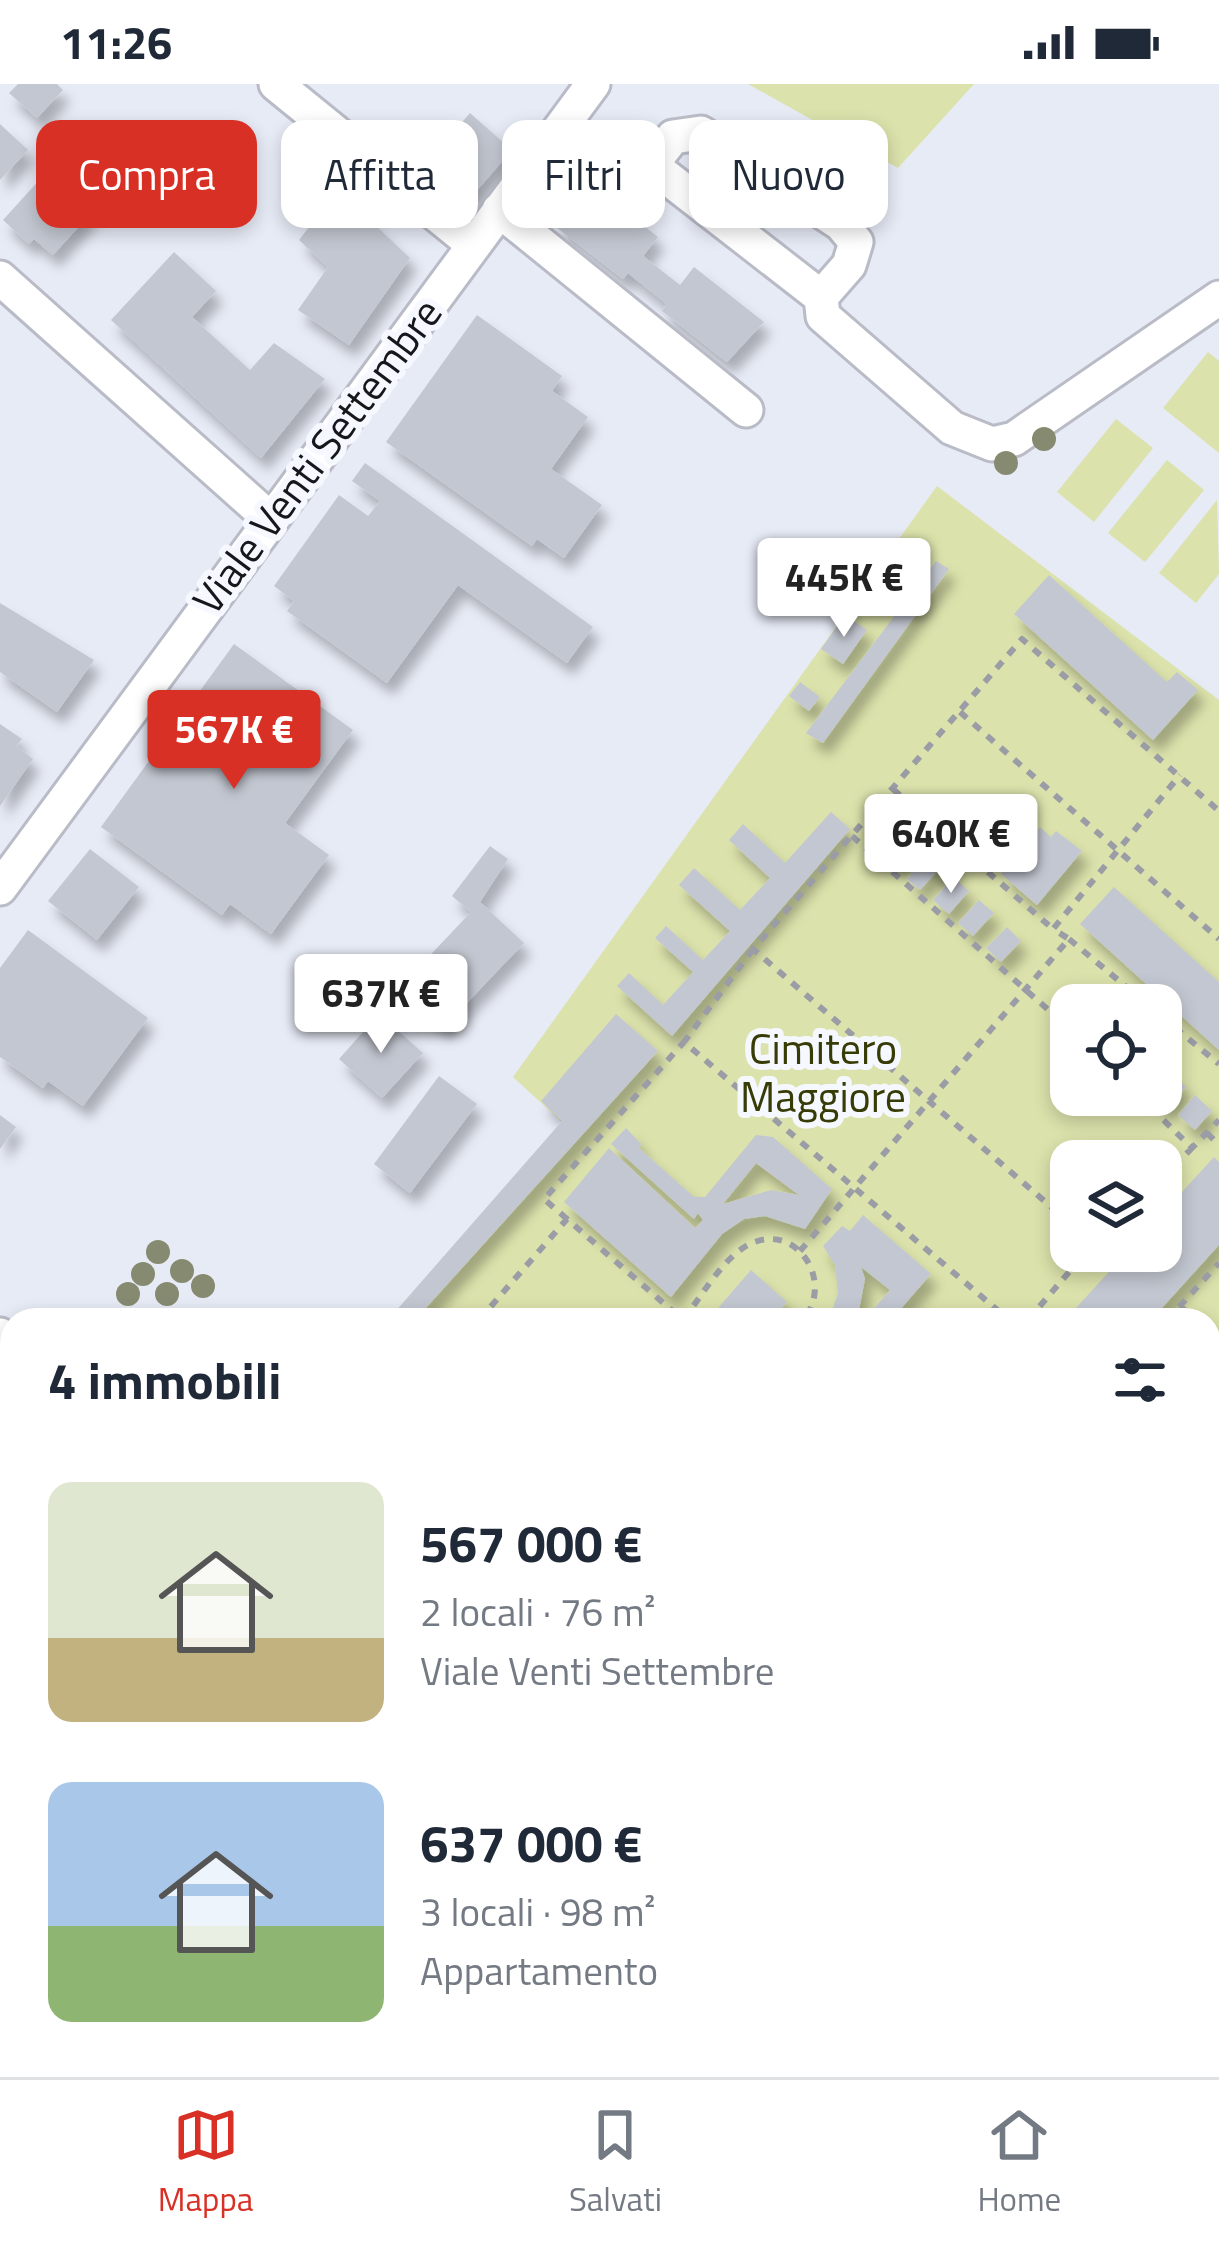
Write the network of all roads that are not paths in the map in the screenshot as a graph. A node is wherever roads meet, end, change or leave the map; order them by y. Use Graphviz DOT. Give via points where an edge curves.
graph roads {
  1 [pos="276,84"];
  2 [pos="593,84"];
  3 [pos="567,120"];
  4 [pos="665,147"];
  5 [pos="665,176"];
  6 [pos="502,207"];
  7 [pos="500,210"];
  8 [pos="474,245"];
  9 [pos="0,278"];
  10 [pos="821,297"];
  11 [pos="1219,298"];
  12 [pos="746,410"];
  13 [pos="268,518"];
  14 [pos="0,888"];
  1 -- 8 [label="street"];
  2 -- 3 [label="street, Viale Venti Settembre"];
  4 -- 10 [label="street" via="673,137 701,133 842,224 856,242 854,254"];
  5 -- 10 [label="street"];
  6 -- 7 [label="street, Viale Venti Settembre"];
  7 -- 8 [label="street, Viale Venti Settembre"];
  7 -- 12 [label="street"];
  8 -- 13 [label="street, Viale Venti Settembre"];
  9 -- 13 [label="street"];
  10 -- 11 [label="street" via="823,316 952,428 992,444 1014,439"];
  13 -- 14 [label="street, Viale Venti Settembre"];
}
